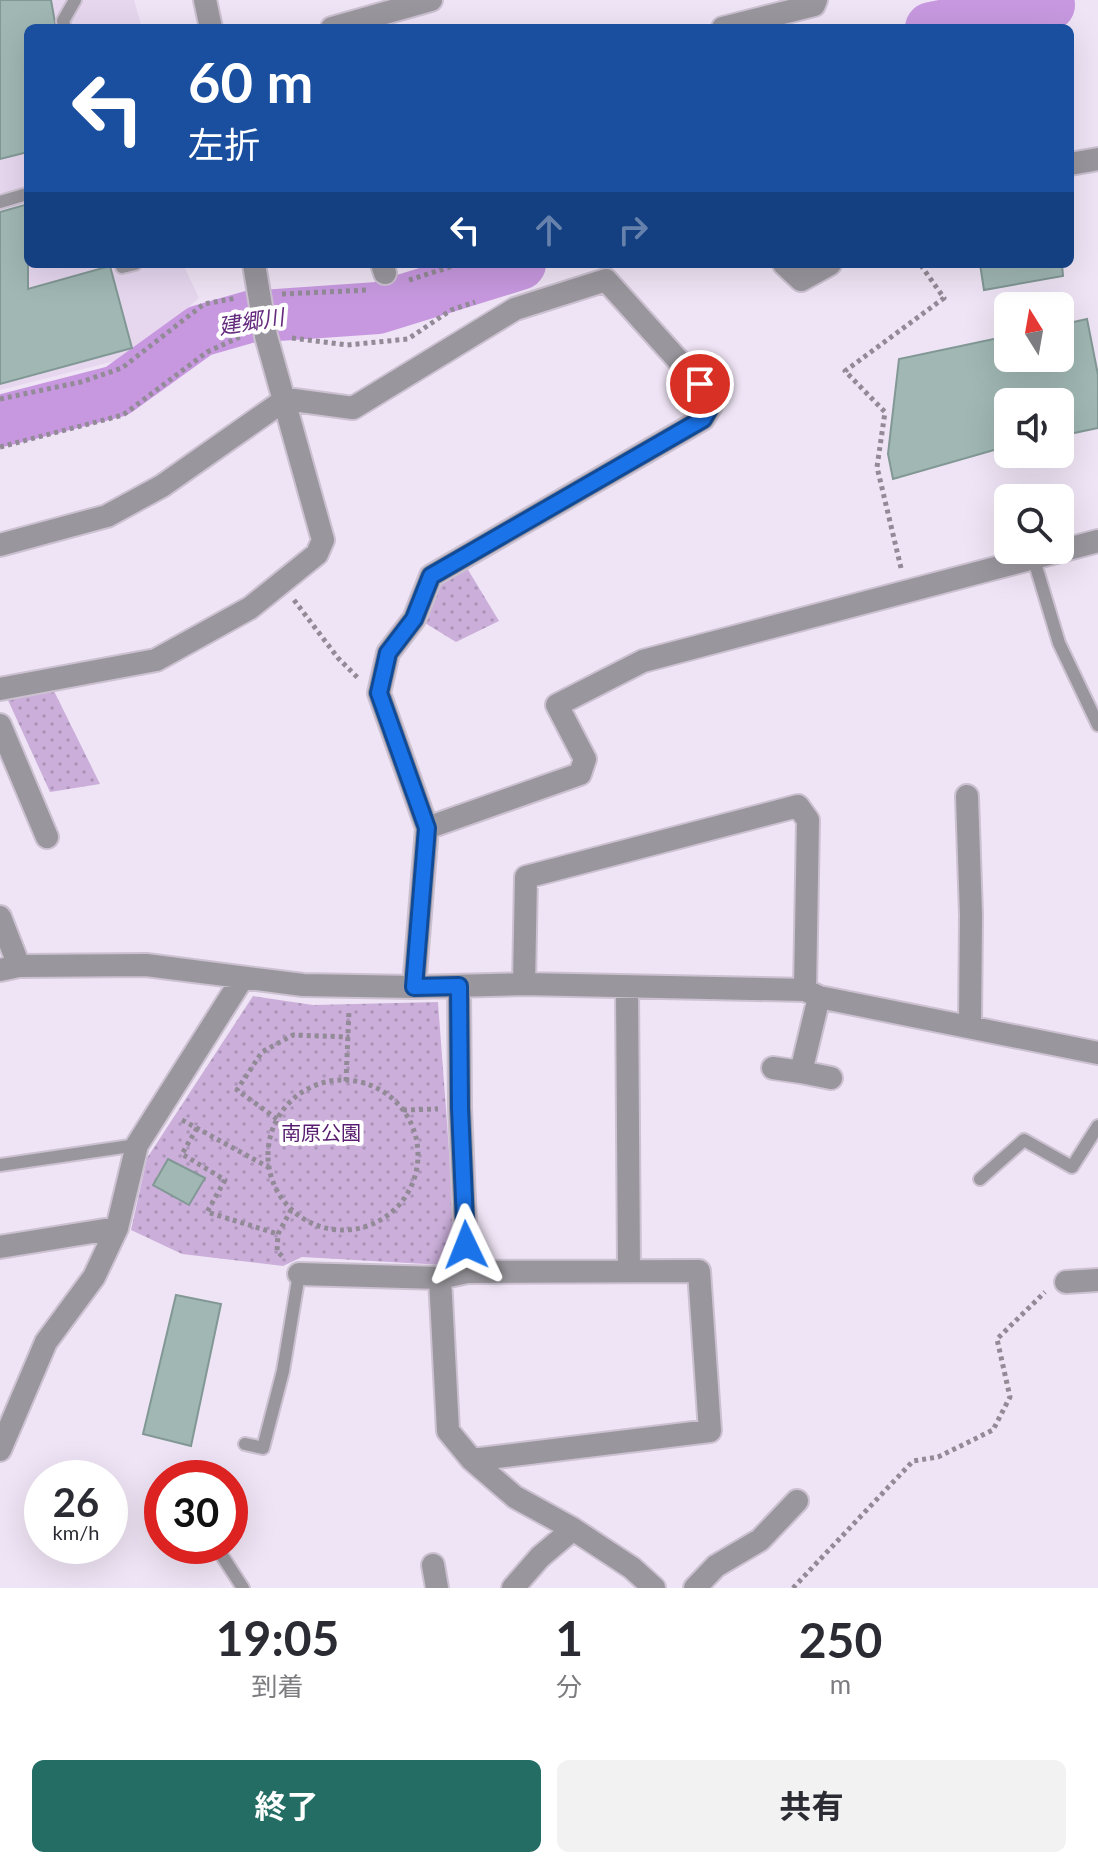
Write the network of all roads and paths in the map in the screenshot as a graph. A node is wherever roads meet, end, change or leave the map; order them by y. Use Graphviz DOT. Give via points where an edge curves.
graph roads {
  1 [pos="75,0"];
  2 [pos="205,0"];
  3 [pos="431,0"];
  4 [pos="816,0"];
  5 [pos="64,24"];
  6 [pos="210,24"];
  7 [pos="346,24"];
  8 [pos="739,24"];
  9 [pos="1098,159"];
  10 [pos="1074,163"];
  11 [pos="24,195"];
  12 [pos="0,202"];
  13 [pos="255,268"];
  14 [pos="437,268"];
  15 [pos="788,268"];
  16 [pos="823,268"];
  17 [pos="923,268"];
  18 [pos="386,277"];
  19 [pos="260,298"];
  20 [pos="479,300"];
  21 [pos="266,332"];
  22 [pos="0,399"];
  23 [pos="286,399"];
  24 [pos="0,447"];
  25 [pos="1098,541"];
  26 [pos="0,545"];
  27 [pos="1074,548"];
  28 [pos="1019,564"];
  29 [pos="1035,564"];
  30 [pos="282,584"];
  31 [pos="907,593"];
  32 [pos="0,689"];
  33 [pos="379,693"];
  34 [pos="0,725"];
  35 [pos="1098,725"];
  36 [pos="967,796"];
  37 [pos="427,828"];
  38 [pos="47,837"];
  39 [pos="0,917"];
  40 [pos="10,968"];
  41 [pos="242,979"];
  42 [pos="524,984"];
  43 [pos="349,985"];
  44 [pos="459,986"];
  45 [pos="414,987"];
  46 [pos="627,987"];
  47 [pos="812,994"];
  48 [pos="970,1026"];
  49 [pos="349,1037"];
  50 [pos="1098,1053"];
  51 [pos="773,1068"];
  52 [pos="801,1072"];
  53 [pos="831,1078"];
  54 [pos="346,1081"];
  55 [pos="161,1108"];
  56 [pos="460,1108"];
  57 [pos="403,1110"];
  58 [pos="277,1119"];
  59 [pos="1098,1126"];
  60 [pos="197,1128"];
  61 [pos="137,1145"];
  62 [pos="0,1165"];
  63 [pos="268,1167"];
  64 [pos="980,1179"];
  65 [pos="291,1210"];
  66 [pos="117,1228"];
  67 [pos="278,1234"];
  68 [pos="0,1247"];
  69 [pos="629,1271"];
  70 [pos="467,1272"];
  71 [pos="299,1274"];
  72 [pos="440,1278"];
  73 [pos="1098,1280"];
  74 [pos="1066,1282"];
  75 [pos="245,1444"];
  76 [pos="0,1450"];
  77 [pos="472,1460"];
  78 [pos="797,1501"];
  79 [pos="573,1529"];
  80 [pos="227,1564"];
  81 [pos="433,1565"];
  82 [pos="243,1588"];
  83 [pos="437,1588"];
  84 [pos="513,1588"];
  85 [pos="654,1588"];
  86 [pos="695,1588"];
  87 [pos="793,1588"];
  1 -- 5 [label="lane"];
  2 -- 6 [label="street"];
  3 -- 7 [label="street"];
  4 -- 8 [label="street" via="814,5"];
  9 -- 10 [label="street"];
  11 -- 12 [label="lane"];
  13 -- 19 [label="street"];
  14 -- 18 [label="path"];
  15 -- 16 [label="street" via="801,280"];
  17 -- 31 [label="path" via="944,298 845,371 885,412 877,467"];
  18 -- 19 [label="path" via="348,292"];
  19 -- 21 [label="street"];
  19 -- 22 [label="path" via="204,304 122,368"];
  20 -- 21 [label="path" via="451,310 408,339 347,345"];
  21 -- 23 [label="street"];
  21 -- 24 [label="path" via="243,335 207,352 123,415"];
  23 -- 26 [label="street" via="162,486 107,516"];
  23 -- 30 [label="street" via="323,540 317,554"];
  23 -- 33 [label="street" via="353,408 515,309 606,280 714,400 703,419 431,576 414,619 388,653"];
  25 -- 27 [label="street"];
  28 -- 31 [label="street"];
  29 -- 35 [label="lane" via="1059,643"];
  30 -- 32 [label="street" via="250,608 156,660"];
  30 -- 33 [label="path" via="338,658"];
  31 -- 37 [label="street" via="643,661 557,705 585,759 580,774"];
  33 -- 37 [label="street"];
  34 -- 38 [label="street"];
  36 -- 48 [label="street"];
  37 -- 45 [label="street"];
  39 -- 40 [label="street"];
  40 -- 41 [label="street" via="146,965"];
  41 -- 43 [label="street"];
  41 -- 55 [label="street"];
  42 -- 44 [label="street"];
  42 -- 46 [label="street"];
  42 -- 47 [label="street" via="526,877 798,806 808,820"];
  43 -- 45 [label="street"];
  43 -- 49 [label="path"];
  44 -- 45 [label="street"];
  44 -- 56 [label="street"];
  46 -- 47 [label="street"];
  46 -- 69 [label="street"];
  47 -- 48 [label="street"];
  47 -- 52 [label="street"];
  48 -- 50 [label="street"];
  49 -- 54 [label="path"];
  49 -- 58 [label="path" via="293,1035 262,1052 237,1090"];
  51 -- 52 [label="street"];
  52 -- 53 [label="street"];
  54 -- 57 [label="path" via="385,1093"];
  54 -- 58 [label="path" via="314,1086 292,1099"];
  55 -- 60 [label="path"];
  55 -- 61 [label="street"];
  56 -- 57 [label="path"];
  56 -- 70 [label="street"];
  57 -- 65 [label="path" via="415,1132 419,1156 402,1202 384,1219 361,1229 337,1230 312,1224"];
  58 -- 63 [label="path" via="268,1142"];
  59 -- 64 [label="lane" via="1072,1167 1024,1140"];
  60 -- 63 [label="path"];
  60 -- 67 [label="path" via="182,1154 225,1180 207,1212"];
  61 -- 62 [label="lane"];
  61 -- 66 [label="street"];
  63 -- 65 [label="path" via="276,1191"];
  65 -- 67 [label="path"];
  66 -- 68 [label="street"];
  66 -- 76 [label="street" via="94,1277 46,1342"];
  67 -- 71 [label="path" via="277,1251"];
  69 -- 70 [label="street"];
  69 -- 77 [label="street" via="699,1271 710,1431"];
  70 -- 72 [label="street"];
  71 -- 72 [label="street"];
  71 -- 75 [label="lane" via="263,1448"];
  72 -- 77 [label="street" via="448,1431"];
  73 -- 74 [label="street"];
  74 -- 87 [label="path" via="1053,1283 997,1339 1010,1397 993,1430 938,1457 913,1461"];
  77 -- 79 [label="street" via="515,1497"];
  78 -- 86 [label="street" via="760,1540 716,1566"];
  79 -- 84 [label="street"];
  79 -- 85 [label="street"];
  80 -- 82 [label="lane"];
  81 -- 83 [label="street"];
}
